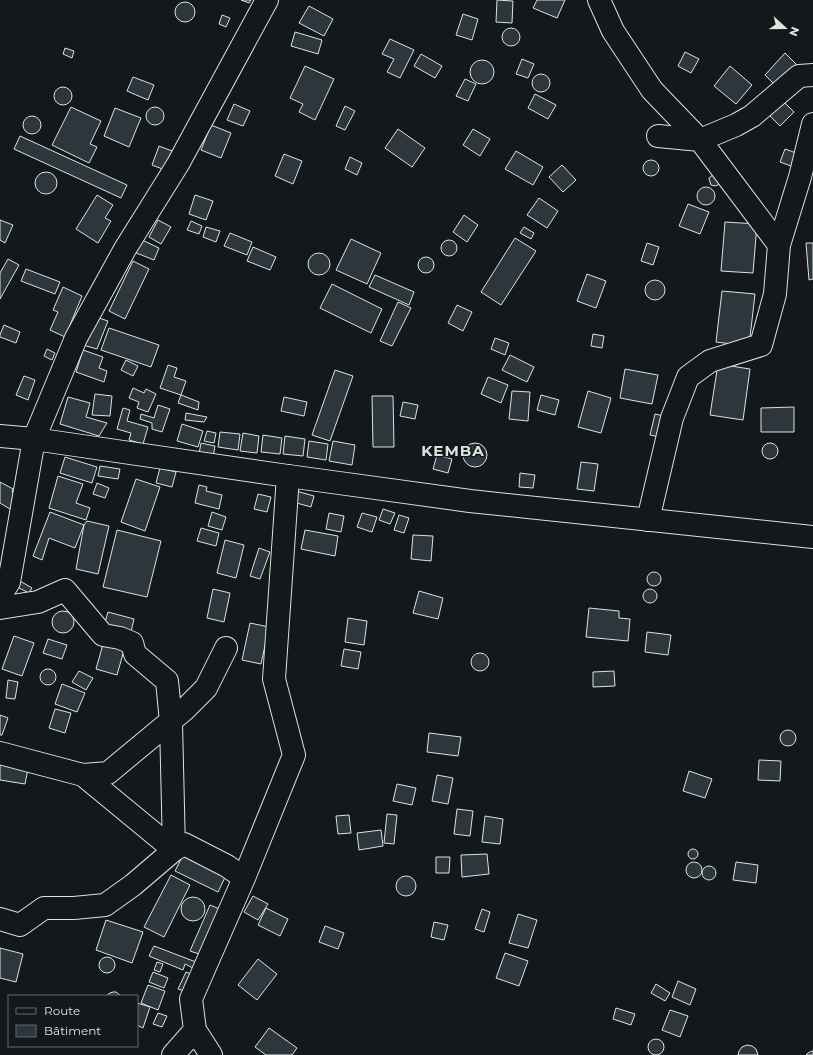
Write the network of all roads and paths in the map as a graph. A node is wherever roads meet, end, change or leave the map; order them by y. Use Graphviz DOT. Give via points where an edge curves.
graph roads {
  1 [pos="267,0"];
  2 [pos="599,0"];
  3 [pos="813,75"];
  4 [pos="813,124"];
  5 [pos="658,136"];
  6 [pos="700,140"];
  7 [pos="779,245"];
  8 [pos="0,436"];
  9 [pos="34,439"];
  10 [pos="288,476"];
  11 [pos="648,520"];
  12 [pos="813,537"];
  13 [pos="0,596"];
  14 [pos="0,608"];
  15 [pos="226,648"];
  16 [pos="170,722"];
  17 [pos="0,753"];
  18 [pos="83,775"];
  19 [pos="174,850"];
  20 [pos="244,878"];
  21 [pos="2,922"];
  22 [pos="195,1030"];
  23 [pos="173,1055"];
  24 [pos="212,1055"];
  1 -- 9 [label="street" via="178,164 125,249 76,338"];
  2 -- 6 [label="street" via="613,31 652,90"];
  3 -- 6 [label="street" via="799,76 752,116"];
  4 -- 7 [label="street"];
  5 -- 6 [label="street"];
  6 -- 7 [label="street"];
  7 -- 11 [label="street" via="775,294 761,345 710,361 688,377 672,418"];
  8 -- 9 [label="street"];
  9 -- 10 [label="street"];
  9 -- 13 [label="street" via="9,582"];
  10 -- 11 [label="street" via="470,501"];
  10 -- 20 [label="street" via="274,679 294,755"];
  11 -- 12 [label="street"];
  14 -- 16 [label="street" via="38,602 64,590 103,635 132,643 134,654 167,681"];
  15 -- 16 [label="street" via="206,688"];
  16 -- 18 [label="street" via="108,773"];
  16 -- 19 [label="street"];
  17 -- 18 [label="street"];
  18 -- 19 [label="street"];
  19 -- 20 [label="street" via="184,844 227,866"];
  19 -- 21 [label="street" via="134,885 105,905 44,908 20,925"];
  20 -- 22 [label="street" via="191,999"];
  22 -- 23 [label="street"];
  22 -- 24 [label="street"];
}
